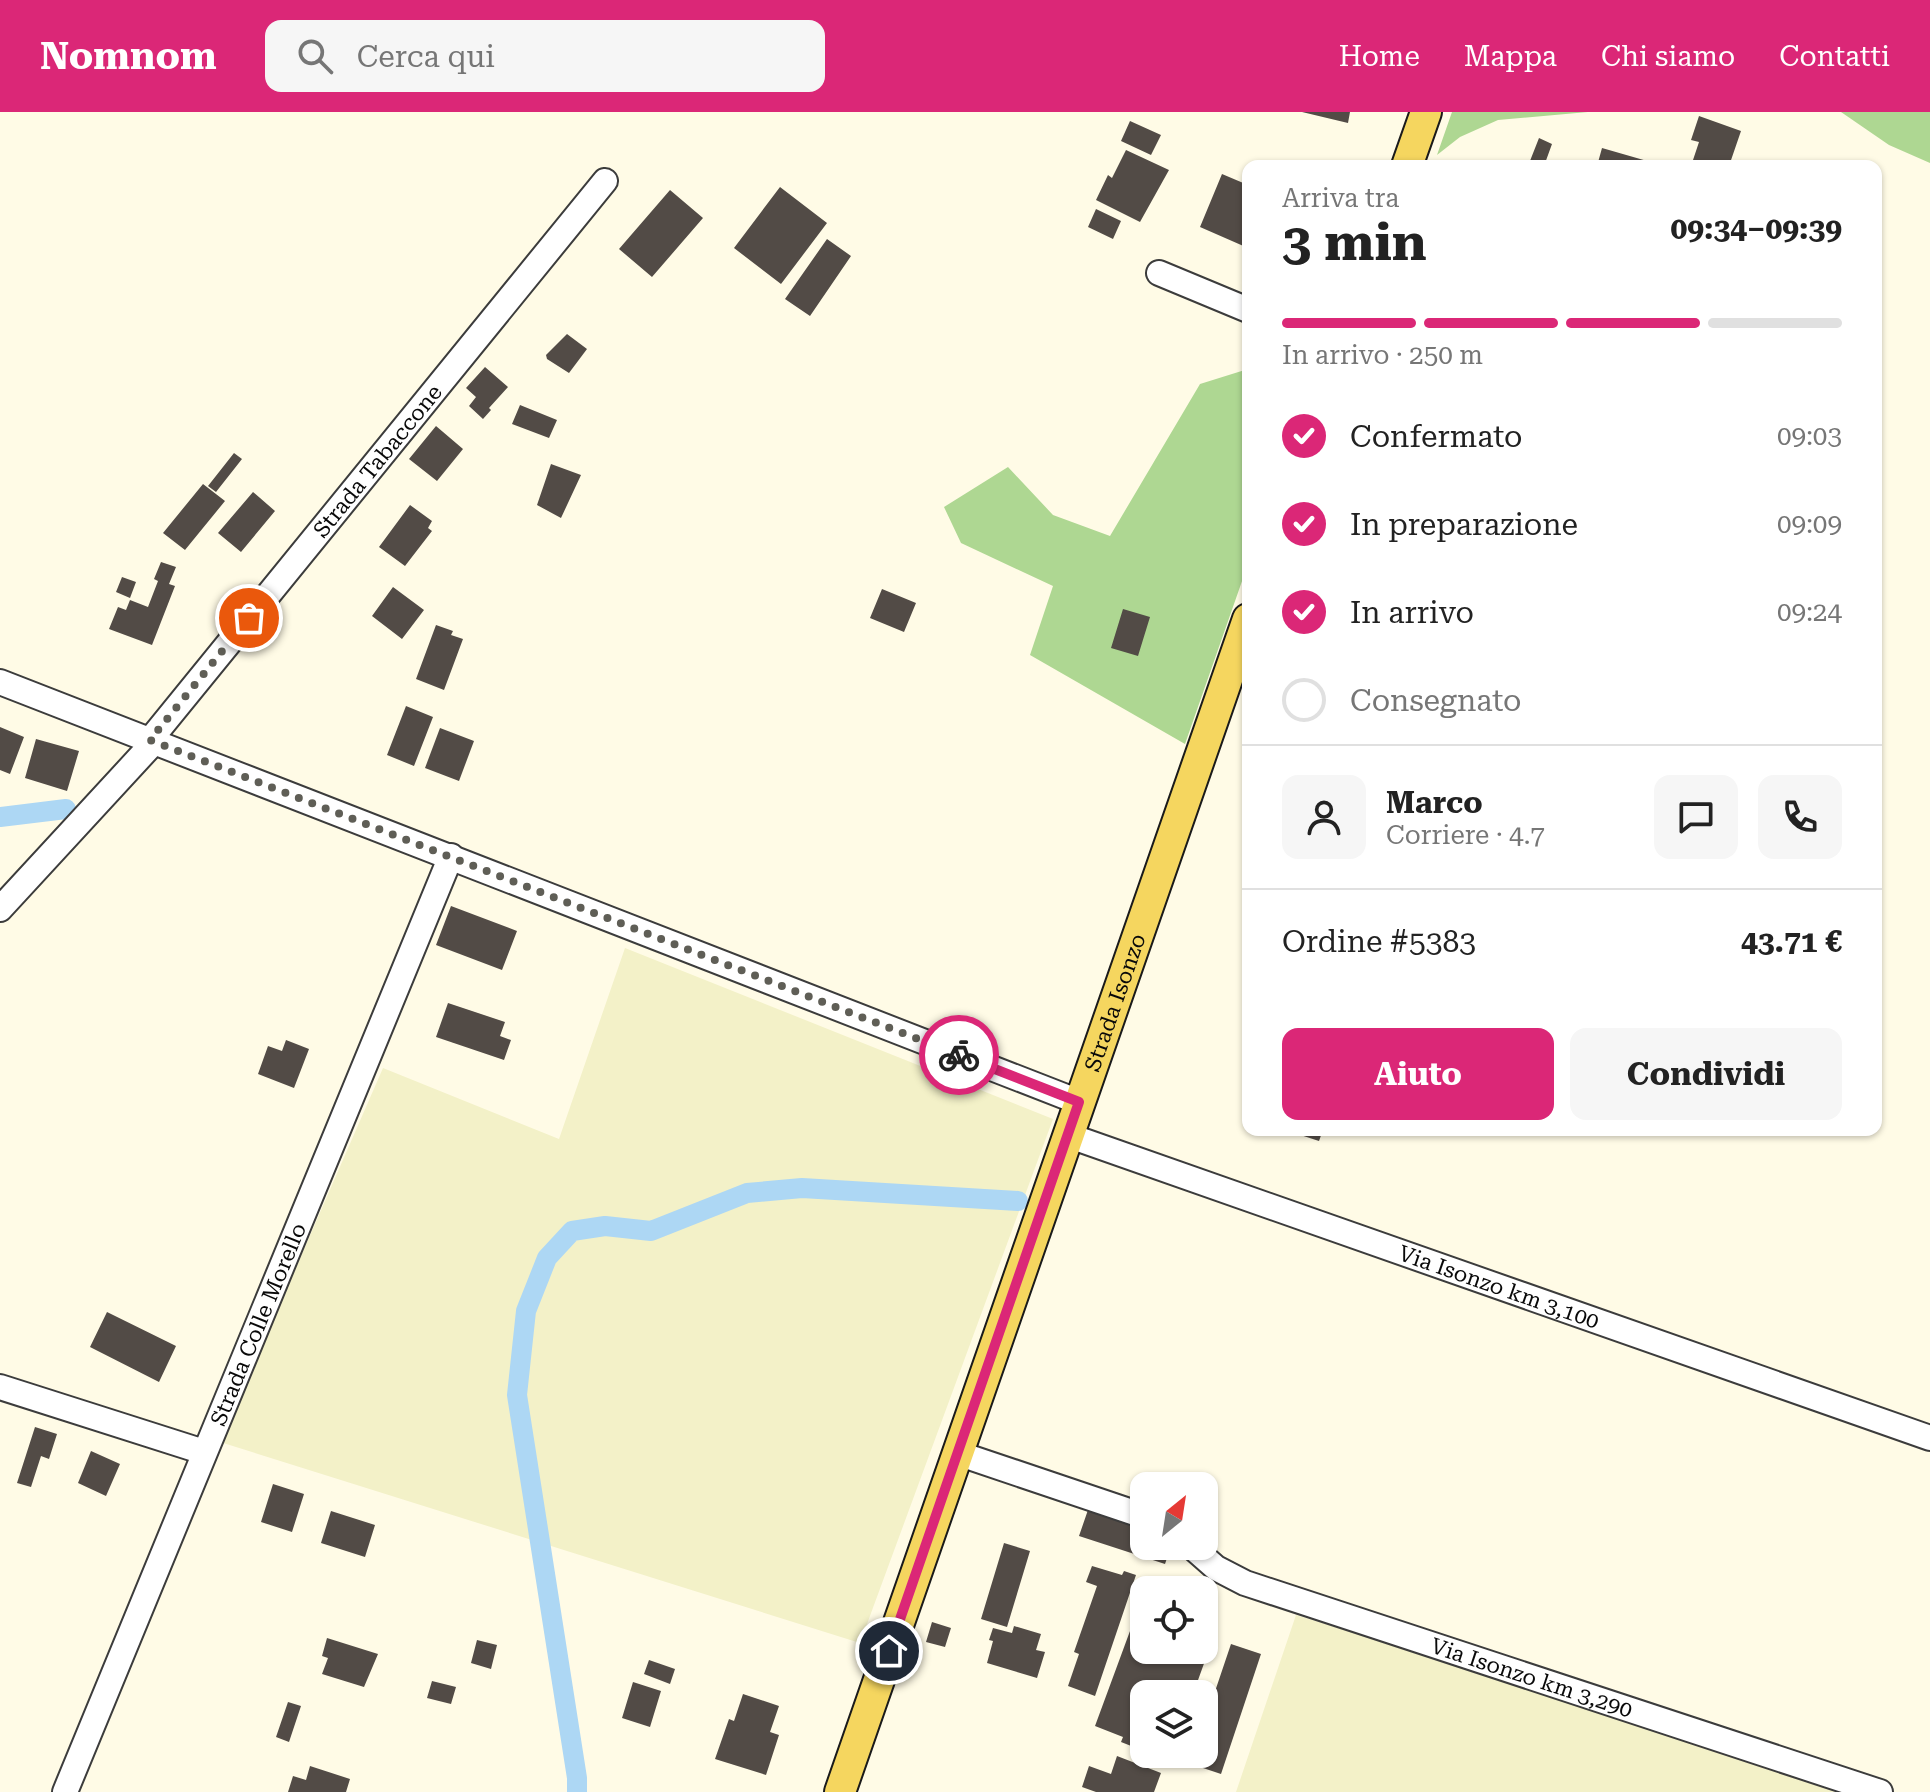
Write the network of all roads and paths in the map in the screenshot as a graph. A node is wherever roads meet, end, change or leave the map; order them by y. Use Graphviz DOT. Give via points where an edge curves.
graph roads {
  1 [pos="1426,112"];
  2 [pos="1409,160"];
  3 [pos="605,181"];
  4 [pos="1159,273"];
  5 [pos="1242,308"];
  6 [pos="1242,636"];
  7 [pos="0,682"];
  8 [pos="152,741"];
  9 [pos="451,856"];
  10 [pos="0,909"];
  11 [pos="1079,1102"];
  12 [pos="1067,1135"];
  13 [pos="0,1387"];
  14 [pos="1930,1438"];
  15 [pos="204,1452"];
  16 [pos="957,1453"];
  17 [pos="1130,1511"];
  18 [pos="1207,1560"];
  19 [pos="65,1792"];
  20 [pos="840,1792"];
  21 [pos="1880,1792"];
  1 -- 2 [label="main road"];
  3 -- 8 [label="street, Strada Tabaccone"];
  4 -- 5 [label="street"];
  6 -- 11 [label="main road, Strada Isonzo"];
  7 -- 8 [label="street"];
  8 -- 9 [label="street"];
  8 -- 10 [label="street, Strada Tabaccone"];
  9 -- 11 [label="street"];
  9 -- 15 [label="street, Strada Colle Morello"];
  11 -- 12 [label="main road, Strada Isonzo"];
  12 -- 14 [label="street, Via Isonzo km 3,100"];
  12 -- 16 [label="main road, Strada Isonzo"];
  13 -- 15 [label="street"];
  15 -- 19 [label="street, Strada Colle Morello"];
  16 -- 17 [label="street"];
  16 -- 20 [label="main road, Strada Isonzo"];
  18 -- 21 [label="street, Via Isonzo km 3,290" via="1245,1583"];
}
